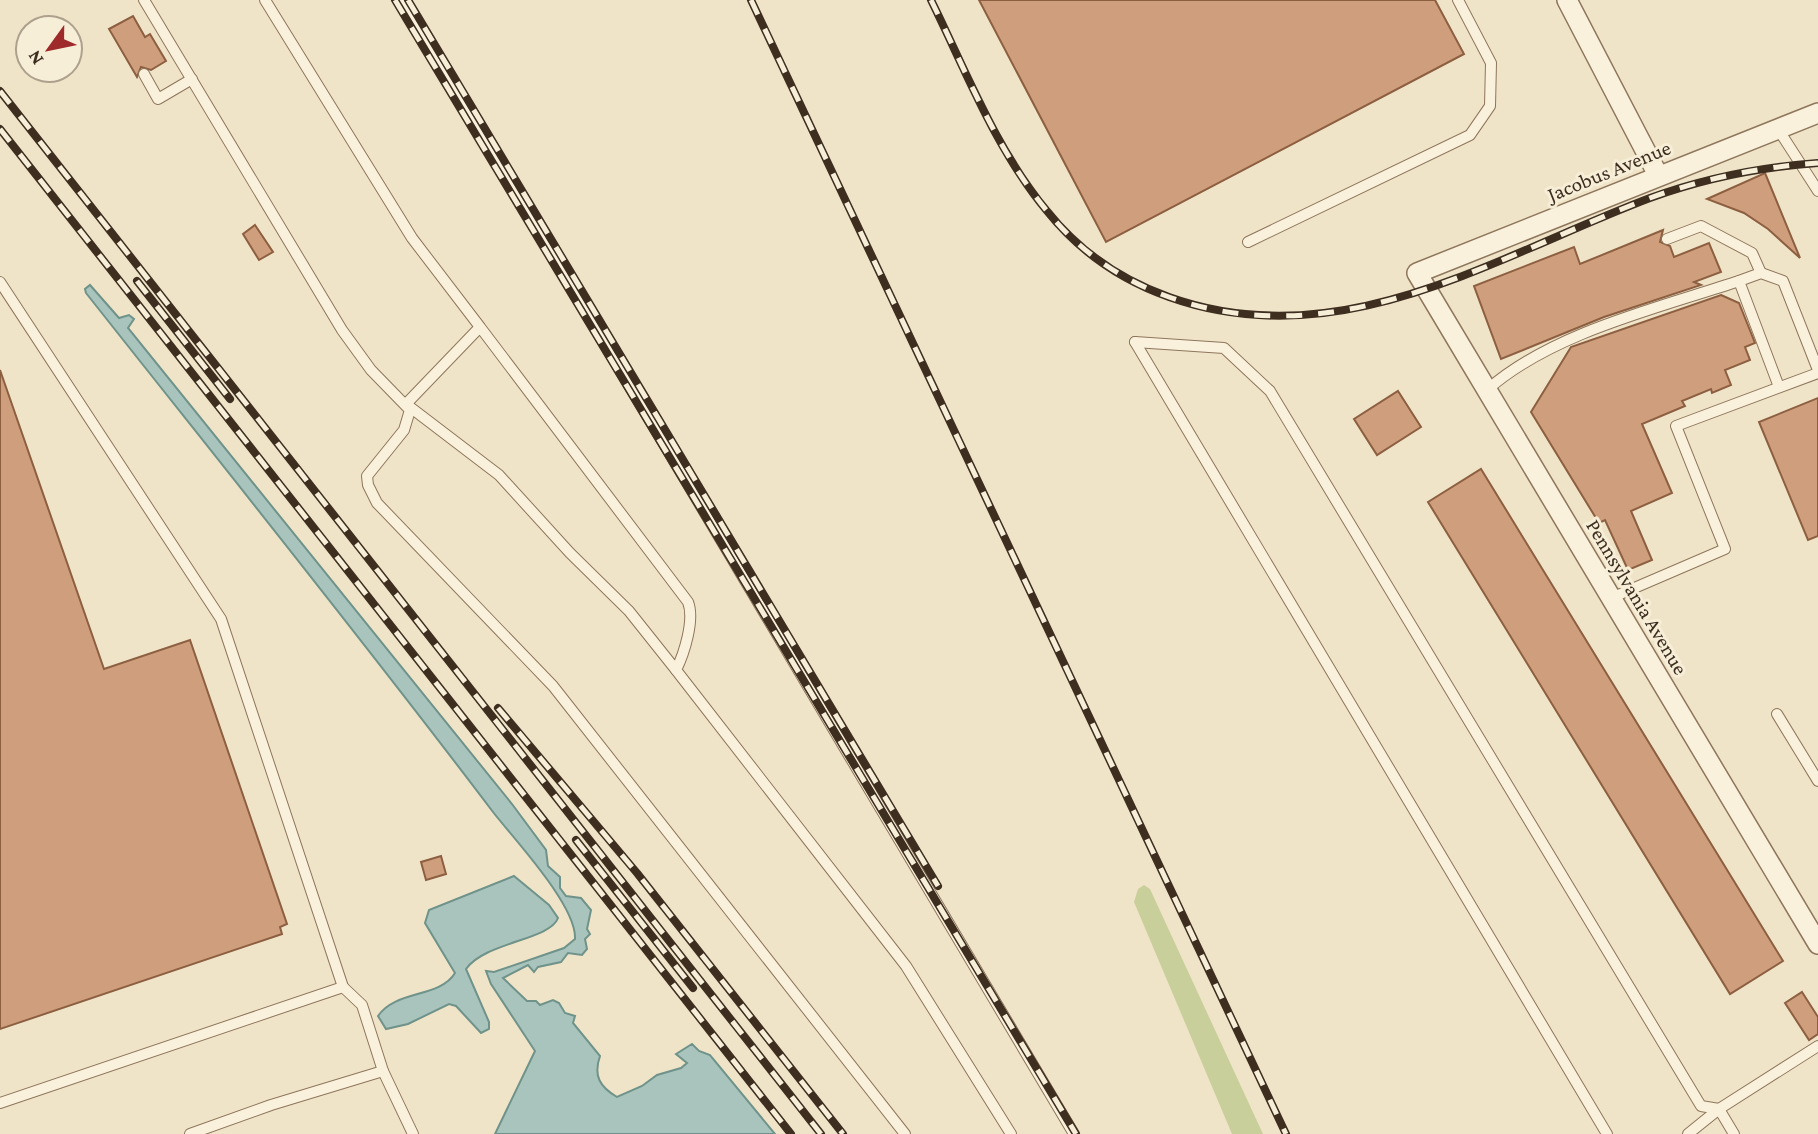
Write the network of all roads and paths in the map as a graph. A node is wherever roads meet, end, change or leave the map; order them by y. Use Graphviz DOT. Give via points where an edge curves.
graph roads {
  1 [pos="144,0"];
  2 [pos="265,0"];
  3 [pos="400,0"];
  4 [pos="1458,0"];
  5 [pos="1567,0"];
  6 [pos="144,74"];
  7 [pos="192,79"];
  8 [pos="1818,113"];
  9 [pos="1778,129"];
  10 [pos="1658,175"];
  11 [pos="1818,191"];
  12 [pos="1667,240"];
  13 [pos="1248,242"];
  14 [pos="1417,273"];
  15 [pos="1761,274"];
  16 [pos="1739,281"];
  17 [pos="0,282"];
  18 [pos="480,327"];
  19 [pos="1818,371"];
  20 [pos="1779,387"];
  21 [pos="1487,390"];
  22 [pos="406,404"];
  23 [pos="1611,598"];
  24 [pos="676,670"];
  25 [pos="1777,714"];
  26 [pos="1818,781"];
  27 [pos="1818,944"];
  28 [pos="343,986"];
  29 [pos="1818,1046"];
  30 [pos="383,1071"];
  31 [pos="0,1103"];
  32 [pos="1719,1109"];
  33 [pos="190,1134"];
  34 [pos="413,1134"];
  35 [pos="905,1134"];
  36 [pos="1011,1134"];
  37 [pos="1074,1134"];
  38 [pos="1607,1134"];
  39 [pos="1688,1134"];
  40 [pos="1734,1134"];
  1 -- 7 [label="lane"];
  2 -- 18 [label="lane" via="412,238"];
  3 -- 37 [label="lane"];
  4 -- 13 [label="lane" via="1491,63 1490,106 1470,135"];
  5 -- 10 [label="street"];
  6 -- 7 [label="lane" via="158,99"];
  7 -- 22 [label="lane" via="342,330 371,370"];
  8 -- 9 [label="street, Jacobus Avenue"];
  9 -- 10 [label="street, Jacobus Avenue"];
  9 -- 11 [label="lane"];
  10 -- 14 [label="street, Jacobus Avenue"];
  12 -- 15 [label="lane" via="1700,226 1752,253"];
  14 -- 21 [label="street, Pennsylvania Avenue"];
  15 -- 16 [label="lane"];
  15 -- 19 [label="lane" via="1783,281"];
  16 -- 20 [label="lane"];
  16 -- 21 [label="lane" via="1657,306 1531,357"];
  17 -- 28 [label="lane" via="220,619"];
  18 -- 22 [label="lane"];
  18 -- 24 [label="lane" via="688,602 691,614"];
  19 -- 20 [label="lane"];
  20 -- 23 [label="lane" via="1676,426 1725,549"];
  21 -- 23 [label="street, Pennsylvania Avenue"];
  22 -- 24 [label="lane" via="499,475 629,611"];
  22 -- 35 [label="lane" via="411,412 407,426 367,477 377,503 560,695"];
  23 -- 27 [label="street, Pennsylvania Avenue"];
  24 -- 36 [label="lane" via="906,967"];
  25 -- 26 [label="lane"];
  28 -- 30 [label="lane" via="362,1004"];
  28 -- 31 [label="lane"];
  29 -- 32 [label="lane"];
  30 -- 33 [label="lane"];
  30 -- 34 [label="lane"];
  32 -- 38 [label="lane" via="1701,1106 1270,391 1224,348 1135,342"];
  32 -- 39 [label="lane"];
  32 -- 40 [label="lane"];
}
